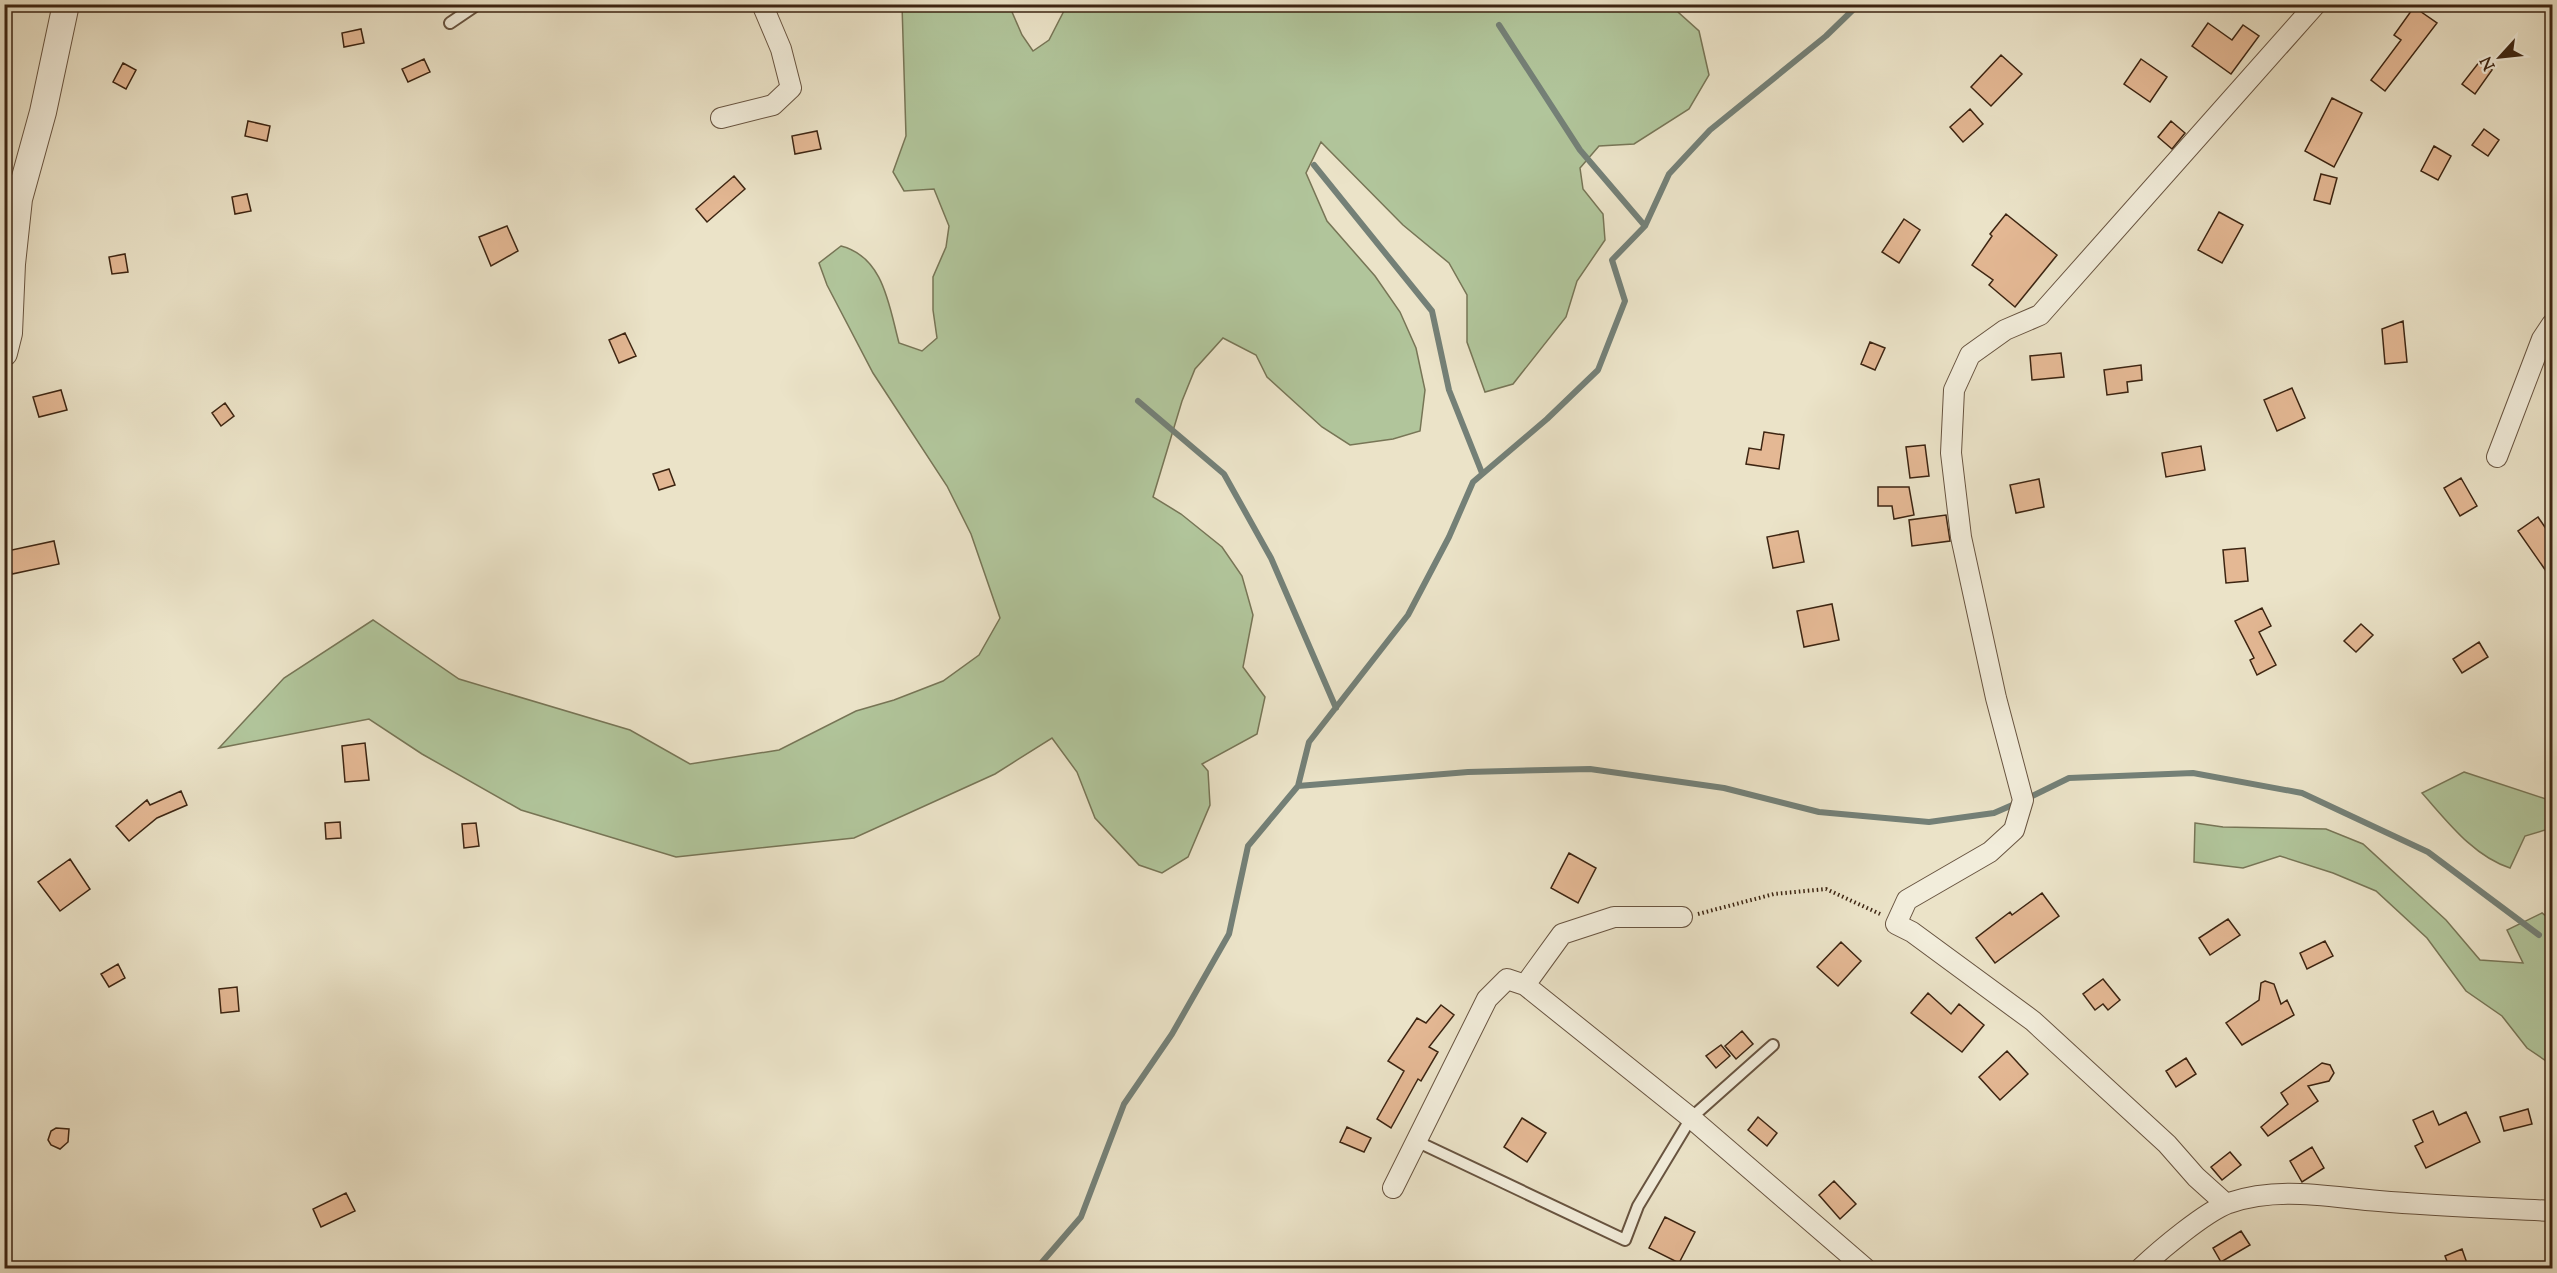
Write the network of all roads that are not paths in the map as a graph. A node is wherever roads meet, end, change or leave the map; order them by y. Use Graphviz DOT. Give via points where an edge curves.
graph roads {
  1 [pos="66,4"];
  2 [pos="478,4"];
  3 [pos="762,4"];
  4 [pos="2316,4"];
  5 [pos="450,23"];
  6 [pos="721,118"];
  7 [pos="2553,324"];
  8 [pos="4,353"];
  9 [pos="2497,457"];
  10 [pos="1682,917"];
  11 [pos="1525,985"];
  12 [pos="1773,1045"];
  13 [pos="1691,1118"];
  14 [pos="1416,1141"];
  15 [pos="1393,1188"];
  16 [pos="2226,1204"];
  17 [pos="2553,1211"];
  18 [pos="1865,1269"];
  19 [pos="2141,1269"];
  1 -- 8 [label="street" via="19,199 9,333"];
  2 -- 5 [label="lane"];
  3 -- 6 [label="street" via="781,49 791,88 773,105"];
  4 -- 16 [label="street" via="2040,315 2005,330 1970,355 1954,390 1951,453 1959,516 1996,698 2023,800 2014,830 1990,852 1907,900 1896,924 2033,1021"];
  7 -- 9 [label="street" via="2542,339"];
  10 -- 11 [label="street" via="1614,917 1562,934"];
  11 -- 13 [label="street"];
  11 -- 14 [label="street" via="1507,979 1487,999"];
  12 -- 13 [label="lane"];
  13 -- 14 [label="lane" via="1638,1206 1625,1240"];
  13 -- 18 [label="street"];
  14 -- 15 [label="street"];
  16 -- 17 [label="street" via="2258,1195 2291,1192"];
  16 -- 19 [label="street" via="2159,1251"];
}
